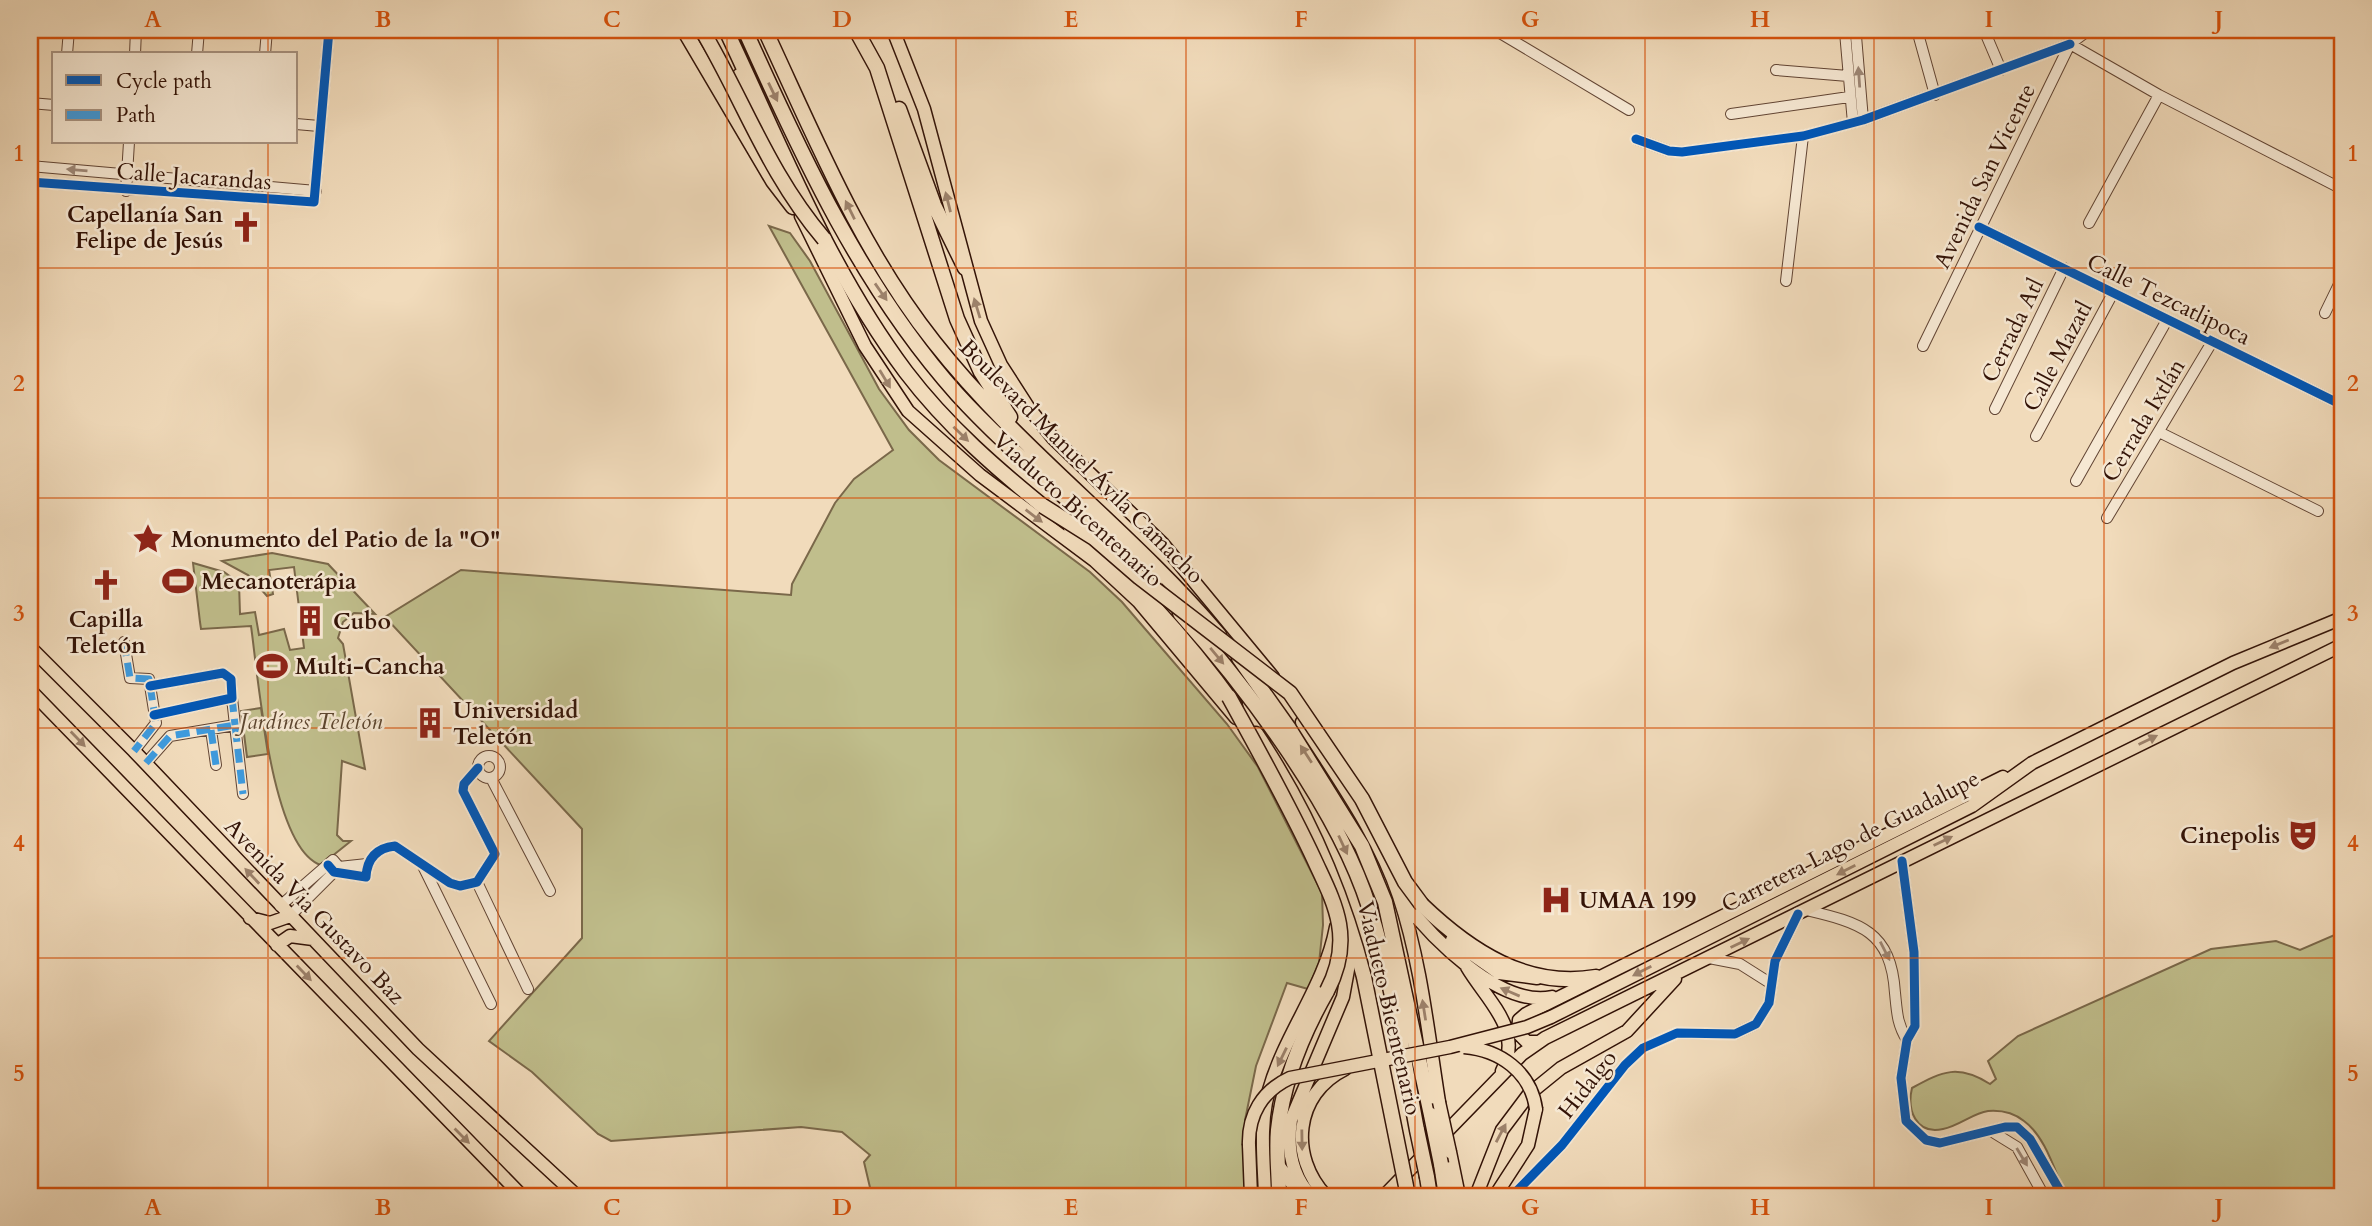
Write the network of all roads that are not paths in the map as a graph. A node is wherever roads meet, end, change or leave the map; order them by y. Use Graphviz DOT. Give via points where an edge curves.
graph roads {
  1 [pos="69,30"];
  2 [pos="136,30"];
  3 [pos="199,30"];
  4 [pos="267,30"];
  5 [pos="329,30"];
  6 [pos="684,30"];
  7 [pos="702,30"];
  8 [pos="719,30"];
  9 [pos="726,30"];
  10 [pos="745,30"];
  11 [pos="765,30"];
  12 [pos="856,30"];
  13 [pos="893,30"];
  14 [pos="1495,30"];
  15 [pos="1819,30"];
  16 [pos="1917,30"];
  17 [pos="1984,30"];
  18 [pos="2089,30"];
  19 [pos="1850,33"];
  20 [pos="2070,44"];
  21 [pos="67,52"];
  22 [pos="135,52"];
  23 [pos="197,52"];
  24 [pos="265,52"];
  25 [pos="877,68"];
  26 [pos="1776,70"];
  27 [pos="2001,70"];
  28 [pos="1848,76"];
  29 [pos="1935,95"];
  30 [pos="2159,95"];
  31 [pos="1849,97"];
  32 [pos="30,103"];
  33 [pos="52,104"];
  34 [pos="1629,110"];
  35 [pos="1731,114"];
  36 [pos="1858,122"];
  37 [pos="298,124"];
  38 [pos="319,126"];
  39 [pos="1802,136"];
  40 [pos="1636,139"];
  41 [pos="129,144"];
  42 [pos="30,166"];
  43 [pos="127,174"];
  44 [pos="30,182"];
  45 [pos="2342,189"];
  46 [pos="126,191"];
  47 [pos="316,191"];
  48 [pos="2089,223"];
  49 [pos="805,224"];
  50 [pos="1979,227"];
  51 [pos="824,239"];
  52 [pos="965,268"];
  53 [pos="2064,268"];
  54 [pos="2342,278"];
  55 [pos="1786,281"];
  56 [pos="2113,293"];
  57 [pos="2325,313"];
  58 [pos="2167,320"];
  59 [pos="2213,342"];
  60 [pos="1923,346"];
  61 [pos="2342,405"];
  62 [pos="1995,409"];
  63 [pos="2159,432"];
  64 [pos="2036,436"];
  65 [pos="1024,439"];
  66 [pos="2076,481"];
  67 [pos="1043,506"];
  68 [pos="2318,511"];
  69 [pos="2107,518"];
  70 [pos="2342,618"];
  71 [pos="124,642"];
  72 [pos="2342,645"];
  73 [pos="30,647"];
  74 [pos="150,686"];
  75 [pos="30,690"];
  76 [pos="1228,697"];
  77 [pos="232,698"];
  78 [pos="154,715"];
  79 [pos="235,725"];
  80 [pos="211,730"];
  81 [pos="134,751"];
  82 [pos="146,763"];
  83 [pos="2032,763"];
  84 [pos="216,765"];
  85 [pos="478,768"];
  86 [pos="491,778"];
  87 [pos="243,794"];
  88 [pos="1902,861"];
  89 [pos="422,863"];
  90 [pos="367,864"];
  91 [pos="334,868"];
  92 [pos="477,882"];
  93 [pos="550,891"];
  94 [pos="1399,895"];
  95 [pos="1338,902"];
  96 [pos="280,906"];
  97 [pos="1416,906"];
  98 [pos="1802,912"];
  99 [pos="290,916"];
  100 [pos="249,918"];
  101 [pos="313,939"];
  102 [pos="1464,940"];
  103 [pos="277,945"];
  104 [pos="1352,948"];
  105 [pos="1709,958"];
  106 [pos="1464,961"];
  107 [pos="1489,968"];
  108 [pos="1679,974"];
  109 [pos="1596,977"];
  110 [pos="1539,978"];
  111 [pos="1770,983"];
  112 [pos="528,989"];
  113 [pos="1564,993"];
  114 [pos="491,1004"];
  115 [pos="1907,1040"];
  116 [pos="1539,1042"];
  117 [pos="1450,1047"];
  118 [pos="1348,1067"];
  119 [pos="1495,1081"];
  120 [pos="1991,1131"];
  121 [pos="1445,1158"];
  122 [pos="1279,1166"];
  123 [pos="1389,1194"];
  124 [pos="522,1196"];
  125 [pos="577,1196"];
  126 [pos="1251,1196"];
  127 [pos="1265,1196"];
  128 [pos="1279,1196"];
  129 [pos="1301,1196"];
  130 [pos="1311,1196"];
  131 [pos="1326,1196"];
  132 [pos="1408,1196"];
  133 [pos="1430,1196"];
  134 [pos="1447,1196"];
  135 [pos="1459,1196"];
  136 [pos="1476,1196"];
  137 [pos="1495,1196"];
  138 [pos="1512,1196"];
  139 [pos="2044,1196"];
  140 [pos="2063,1196"];
  1 -- 21 [label="street"];
  2 -- 22 [label="street"];
  3 -- 23 [label="street"];
  4 -- 24 [label="street"];
  5 -- 38 [label="street"];
  6 -- 49 [label="highway" via="773,181"];
  7 -- 51 [label="highway, bridge" via="777,177"];
  8 -- 49 [label="main road"];
  9 -- 51 [label="highway, Viaducto Bicentenario, bridge"];
  10 -- 133 [label="highway, Boulevard Manuel Ávila Camacho, one-way, bridge" via="831,208 868,274 920,349 957,394 1137,565 1184,617 1277,735 1338,835 1369,906"];
  65 -- 11 [label="highway, Boulevard Manuel Ávila Camacho, one-way" via="954,367 898,291 860,230"];
  12 -- 25 [label="highway"];
  52 -- 13 [label="main road, Boulevard Manuel Ávila Camacho, one-way" via="924,109"];
  14 -- 34 [label="street"];
  15 -- 19 [label="street"];
  16 -- 29 [label="street"];
  17 -- 27 [label="street"];
  18 -- 20 [label="street, Avenida San Vicente"];
  19 -- 28 [label="street"];
  36 -- 19 [label="street, one-way"];
  20 -- 27 [label="street"];
  20 -- 30 [label="street"];
  20 -- 50 [label="street, Avenida San Vicente"];
  25 -- 52 [label="highway" via="903,118 934,205"];
  25 -- 65 [label="highway" via="957,319 981,372"];
  26 -- 28 [label="street"];
  27 -- 29 [label="street"];
  28 -- 31 [label="street"];
  29 -- 36 [label="street"];
  30 -- 45 [label="street"];
  30 -- 48 [label="street"];
  31 -- 35 [label="street"];
  31 -- 36 [label="street"];
  32 -- 33 [label="street"];
  36 -- 39 [label="street"];
  37 -- 38 [label="street"];
  38 -- 47 [label="street"];
  39 -- 40 [label="street" via="1682,152"];
  39 -- 55 [label="street"];
  41 -- 43 [label="street"];
  43 -- 42 [label="street, Calle Jacarandas, one-way"];
  43 -- 46 [label="street"];
  43 -- 47 [label="street, Calle Jacarandas"];
  44 -- 46 [label="street, Calle Jacarandas"];
  46 -- 47 [label="street, Calle Jacarandas" via="314,202"];
  49 -- 95 [label="main road, one-way" via="865,346 908,411 979,475 1096,561 1138,601 1248,732 1314,845"];
  50 -- 53 [label="street, Calle Tezcatlipoca"];
  50 -- 60 [label="street, Avenida San Vicente"];
  51 -- 67 [label="highway, Viaducto Bicentenario, one-way" via="908,374 956,429"];
  94 -- 52 [label="main road, Boulevard Manuel Ávila Camacho, one-way" via="1363,818 1262,661 1163,544 1053,438 1028,407 1001,365 981,321"];
  53 -- 56 [label="street, Calle Tezcatlipoca"];
  53 -- 62 [label="street, Cerrada Atl"];
  54 -- 57 [label="street"];
  56 -- 58 [label="street, Calle Tezcatlipoca"];
  56 -- 64 [label="street, Calle Mazatl"];
  58 -- 59 [label="street, Calle Tezcatlipoca"];
  58 -- 66 [label="street"];
  59 -- 61 [label="street, Calle Tezcatlipoca"];
  59 -- 63 [label="street, Cerrada Ixtlán"];
  63 -- 68 [label="street"];
  63 -- 69 [label="street, Cerrada Ixtlán"];
  121 -- 65 [label="highway, Boulevard Manuel Ávila Camacho, one-way, bridge" via="1431,1115 1385,902 1353,826 1251,672 1202,615"];
  67 -- 76 [label="highway, Viaducto Bicentenario, bridge" via="1138,590"];
  67 -- 97 [label="highway, bridge" via="1088,534 1290,693 1362,799"];
  70 -- 83 [label="main road, Carretera Lago de Guadalupe, one-way" via="2233,663"];
  71 -- 74 [label="street" via="130,678 148,678"];
  88 -- 72 [label="main road, Carretera Lago de Guadalupe, one-way"];
  73 -- 81 [label="main road, Avenida Via Gustavo Baz"];
  74 -- 77 [label="street" via="223,673 231,679"];
  74 -- 78 [label="street"];
  75 -- 100 [label="main road, one-way"];
  76 -- 122 [label="highway, bridge" via="1288,806 1333,902 1339,925 1336,968 1287,1085 1278,1130"];
  76 -- 132 [label="highway, Viaducto Bicentenario, bridge" via="1285,779 1337,884 1364,977"];
  77 -- 78 [label="street"];
  77 -- 79 [label="street"];
  78 -- 81 [label="street" via="155,726"];
  79 -- 80 [label="street"];
  79 -- 87 [label="street"];
  80 -- 82 [label="street" via="167,738"];
  80 -- 84 [label="street"];
  81 -- 82 [label="main road, Avenida Via Gustavo Baz"];
  96 -- 82 [label="main road, Avenida Via Gustavo Baz, one-way"];
  83 -- 109 [label="main road"];
  83 -- 117 [label="main road, Carretera Lago de Guadalupe, one-way, bridge" via="1972,806 1551,1017"];
  85 -- 86 [label="street"];
  85 -- 86 [label="street" via="483,757 496,757 500,769"];
  85 -- 92 [label="street" via="463,791 495,854"];
  86 -- 93 [label="street"];
  88 -- 98 [label="main road, Carretera Lago de Guadalupe"];
  88 -- 115 [label="street" via="1914,952 1915,1026"];
  89 -- 90 [label="street" via="395,846 380,851"];
  89 -- 92 [label="street" via="450,883"];
  89 -- 114 [label="street"];
  90 -- 91 [label="street"];
  90 -- 91 [label="street" via="366,877"];
  91 -- 96 [label="street"];
  91 -- 99 [label="street"];
  92 -- 112 [label="street"];
  94 -- 97 [label="main road"];
  121 -- 94 [label="main road, Boulevard Manuel Ávila Camacho, one-way, bridge" via="1419,975"];
  95 -- 104 [label="main road"];
  95 -- 127 [label="main road, one-way" via="1328,961 1266,1100"];
  96 -- 99 [label="main road, Avenida Via Gustavo Baz"];
  97 -- 102 [label="highway"];
  97 -- 106 [label="main road"];
  97 -- 107 [label="main road"];
  105 -- 98 [label="main road, Carretera Lago de Guadalupe, one-way"];
  98 -- 111 [label="street, Hidalgo" via="1775,961"];
  98 -- 115 [label="street, one-way" via="1842,919 1879,940 1894,970 1898,1026"];
  99 -- 100 [label="main road" via="270,923"];
  99 -- 101 [label="main road, Avenida Via Gustavo Baz"];
  100 -- 103 [label="main road"];
  101 -- 103 [label="main road" via="290,936"];
  101 -- 125 [label="main road, Avenida Via Gustavo Baz" via="418,1049"];
  102 -- 107 [label="highway"];
  102 -- 110 [label="highway" via="1509,967"];
  103 -- 124 [label="main road, one-way"];
  104 -- 123 [label="main road" via="1392,1144"];
  104 -- 130 [label="main road" via="1343,997 1294,1109 1289,1131 1292,1164"];
  105 -- 108 [label="main road, Carretera Lago de Guadalupe"];
  105 -- 111 [label="street" via="1740,964"];
  113 -- 106 [label="main road, one-way" via="1521,997 1495,985"];
  106 -- 119 [label="main road" via="1508,1031 1507,1061"];
  107 -- 110 [label="main road" via="1507,976"];
  108 -- 116 [label="main road, Carretera Lago de Guadalupe"];
  136 -- 108 [label="main road, one-way" via="1502,1130 1529,1094 1561,1068 1627,1031"];
  109 -- 110 [label="highway"];
  109 -- 113 [label="main road"];
  111 -- 138 [label="street, Hidalgo" via="1764,1015 1747,1030 1677,1033 1653,1041 1633,1056 1562,1146"];
  113 -- 116 [label="main road" via="1519,1020 1520,1037"];
  115 -- 120 [label="street" via="1902,1105 1906,1121 1916,1132 1940,1143"];
  116 -- 119 [label="main road, Carretera Lago de Guadalupe"];
  117 -- 118 [label="main road, Carretera Lago de Guadalupe, bridge"];
  117 -- 137 [label="main road, bridge" via="1479,1049 1507,1061 1525,1078 1536,1109 1528,1145"];
  118 -- 126 [label="main road, Carretera Lago de Guadalupe, bridge" via="1298,1075 1274,1086 1262,1099 1252,1116"];
  118 -- 131 [label="main road, one-way" via="1317,1091 1301,1128 1306,1168"];
  119 -- 123 [label="main road, Carretera Lago de Guadalupe"];
  120 -- 139 [label="street, one-way" via="2017,1147"];
  120 -- 140 [label="street" via="2005,1126 2024,1132"];
  121 -- 134 [label="highway, Boulevard Manuel Ávila Camacho"];
  121 -- 135 [label="main road, Boulevard Manuel Ávila Camacho"];
  122 -- 128 [label="highway"];
  122 -- 129 [label="main road"];
}
